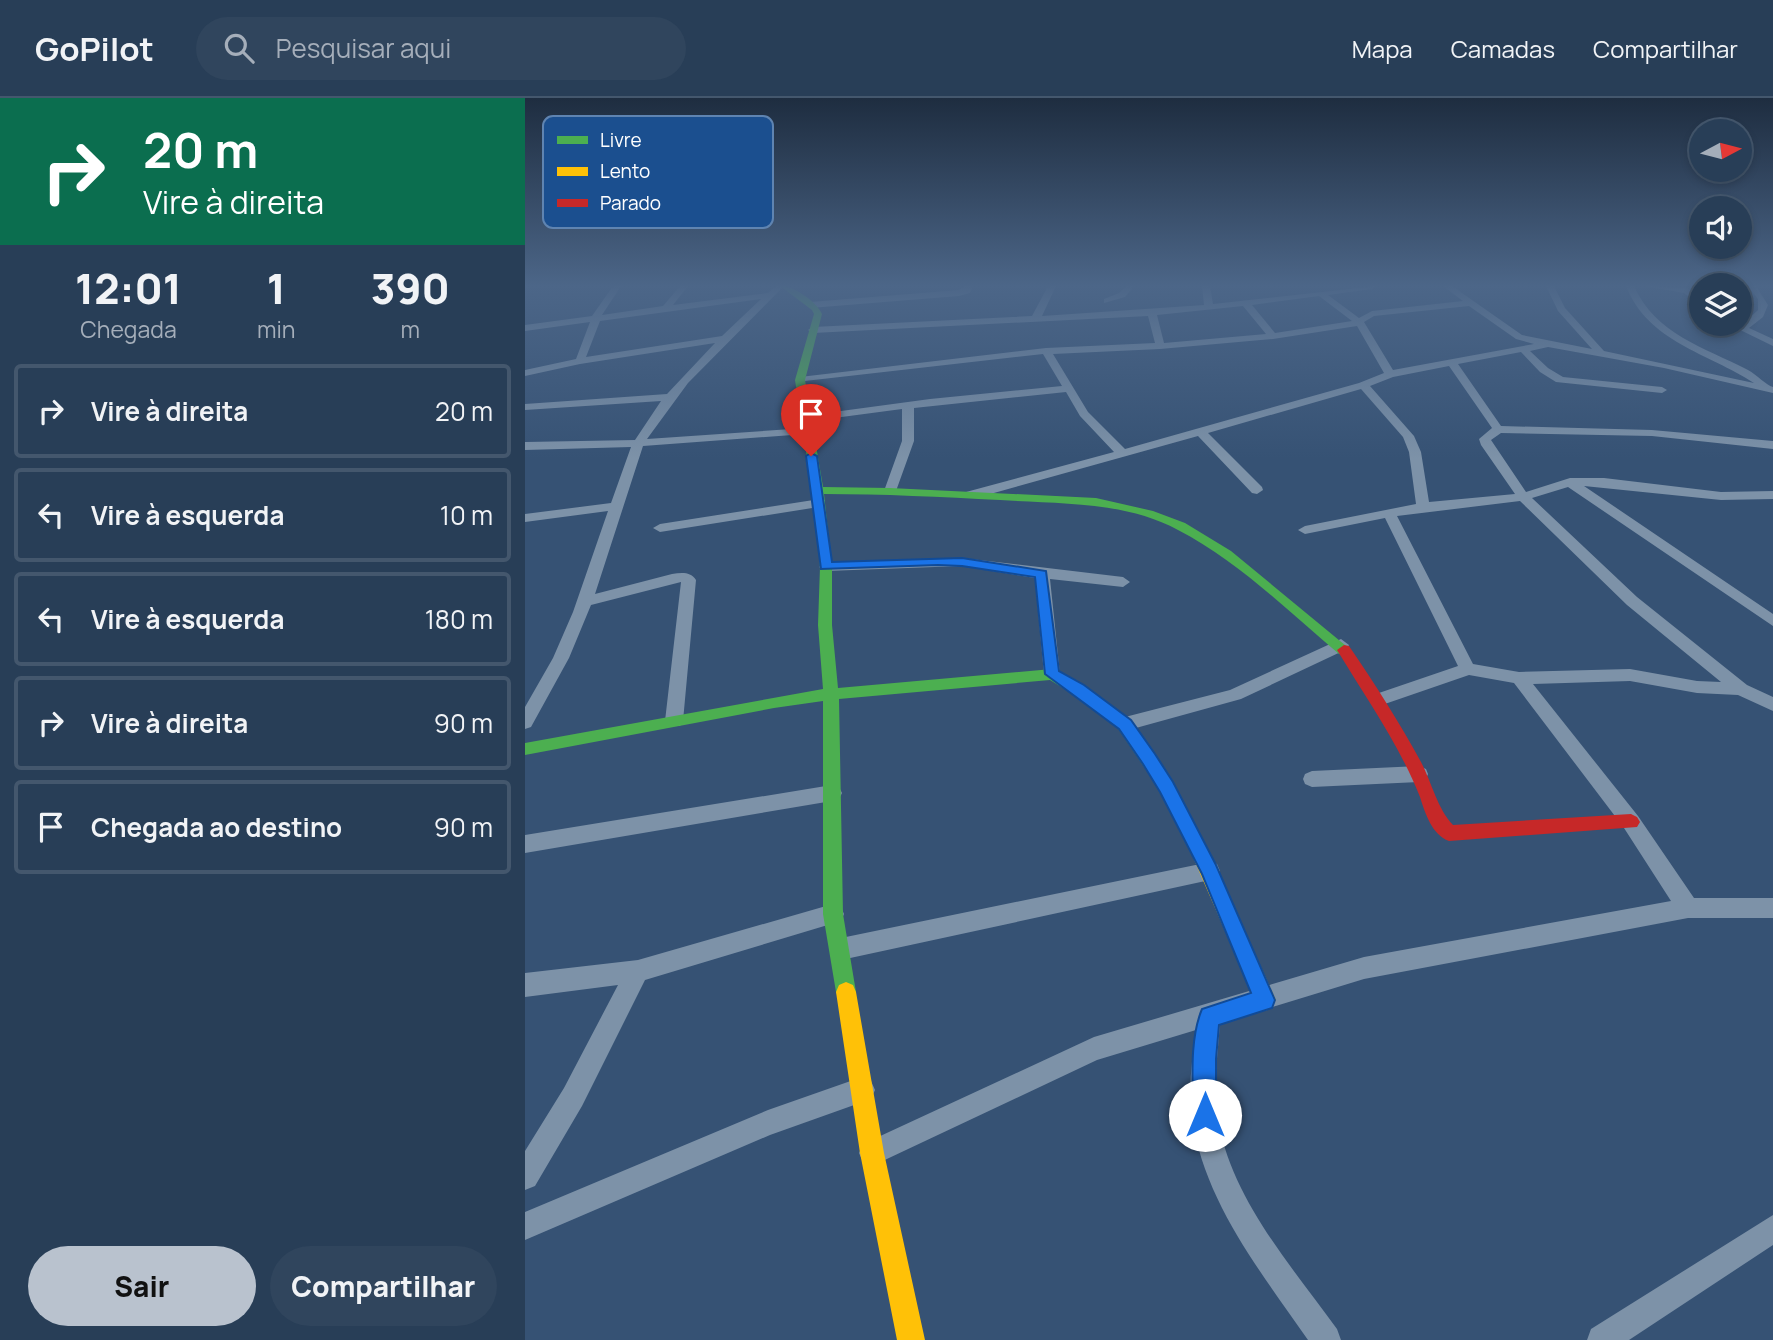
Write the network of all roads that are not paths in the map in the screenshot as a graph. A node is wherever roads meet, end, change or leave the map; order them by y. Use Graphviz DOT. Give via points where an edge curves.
graph roads {
  1 [pos="586,344"];
  2 [pos="687,344"];
  3 [pos="720,344"];
  4 [pos="809,344"];
  5 [pos="1186,344"];
  6 [pos="1372,344"];
  7 [pos="1541,344"];
  8 [pos="1593,344"];
  9 [pos="1689,344"];
  10 [pos="1544,345"];
  11 [pos="1160,346"];
  12 [pos="1524,350"];
  13 [pos="1046,351"];
  14 [pos="1600,352"];
  15 [pos="580,361"];
  16 [pos="1452,363"];
  17 [pos="1612,369"];
  18 [pos="525,373"];
  19 [pos="1390,374"];
  20 [pos="800,380"];
  21 [pos="1363,384"];
  22 [pos="1068,389"];
  23 [pos="1772,389"];
  24 [pos="1662,390"];
  25 [pos="671,397"];
  26 [pos="908,405"];
  27 [pos="525,407"];
  28 [pos="805,425"];
  29 [pos="1498,429"];
  30 [pos="1200,432"];
  31 [pos="639,443"];
  32 [pos="1773,445"];
  33 [pos="525,446"];
  34 [pos="1123,454"];
  35 [pos="1570,482"];
  36 [pos="1257,490"];
  37 [pos="890,491"];
  38 [pos="971,495"];
  39 [pos="1773,495"];
  40 [pos="818,497"];
  41 [pos="1523,497"];
  42 [pos="615,506"];
  43 [pos="1423,507"];
  44 [pos="1389,513"];
  45 [pos="525,518"];
  46 [pos="660,528"];
  47 [pos="1305,530"];
  48 [pos="826,566"];
  49 [pos="1042,574"];
  50 [pos="1122,582"];
  51 [pos="586,601"];
  52 [pos="1773,621"];
  53 [pos="1341,645"];
  54 [pos="1468,669"];
  55 [pos="1052,674"];
  56 [pos="1519,678"];
  57 [pos="1741,689"];
  58 [pos="831,694"];
  59 [pos="1379,700"];
  60 [pos="1773,705"];
  61 [pos="674,721"];
  62 [pos="525,722"];
  63 [pos="1125,724"];
  64 [pos="525,749"];
  65 [pos="1419,774"];
  66 [pos="1312,779"];
  67 [pos="832,793"];
  68 [pos="1631,822"];
  69 [pos="525,844"];
  70 [pos="1210,871"];
  71 [pos="1688,908"];
  72 [pos="1773,908"];
  73 [pos="833,914"];
  74 [pos="841,949"];
  75 [pos="638,971"];
  76 [pos="525,985"];
  77 [pos="1265,1000"];
  78 [pos="1209,1017"];
  79 [pos="862,1090"];
  80 [pos="872,1153"];
  81 [pos="525,1176"];
  82 [pos="525,1226"];
  83 [pos="1773,1229"];
  84 [pos="911,1340"];
  85 [pos="1326,1340"];
  86 [pos="1602,1340"];
  1 -- 15 [label="street"];
  2 -- 15 [label="street"];
  3 -- 25 [label="street"];
  4 -- 20 [label="street"];
  5 -- 11 [label="street"];
  6 -- 19 [label="street"];
  7 -- 10 [label="street"];
  8 -- 14 [label="street"];
  9 -- 23 [label="street"];
  10 -- 12 [label="street"];
  10 -- 14 [label="street"];
  11 -- 13 [label="street"];
  12 -- 16 [label="street"];
  12 -- 17 [label="street" via="1560,380"];
  13 -- 20 [label="street"];
  13 -- 22 [label="street"];
  14 -- 17 [label="street"];
  15 -- 18 [label="street"];
  16 -- 19 [label="street"];
  16 -- 29 [label="street"];
  17 -- 23 [label="street"];
  17 -- 24 [label="street"];
  19 -- 21 [label="street"];
  20 -- 28 [label="street"];
  21 -- 30 [label="street"];
  21 -- 43 [label="street" via="1408,436 1415,452"];
  22 -- 26 [label="street"];
  22 -- 34 [label="street" via="1084,414"];
  25 -- 27 [label="street"];
  25 -- 31 [label="street"];
  26 -- 28 [label="street"];
  26 -- 37 [label="street" via="908,440"];
  28 -- 31 [label="street"];
  28 -- 40 [label="street"];
  29 -- 32 [label="street" via="1652,433"];
  29 -- 41 [label="street" via="1485,439 1487,445"];
  30 -- 34 [label="street"];
  30 -- 36 [label="street"];
  31 -- 33 [label="street"];
  31 -- 42 [label="street"];
  34 -- 38 [label="street"];
  35 -- 39 [label="street" via="1721,496"];
  35 -- 41 [label="street"];
  35 -- 52 [label="street"];
  37 -- 38 [label="street"];
  37 -- 40 [label="street"];
  38 -- 53 [label="street" via="1096,502 1181,526 1227,554"];
  40 -- 46 [label="street"];
  40 -- 48 [label="street"];
  41 -- 43 [label="street"];
  41 -- 57 [label="street" via="1632,601"];
  42 -- 45 [label="street"];
  42 -- 51 [label="street"];
  43 -- 44 [label="street"];
  44 -- 47 [label="street"];
  44 -- 54 [label="street"];
  48 -- 49 [label="street" via="950,561"];
  48 -- 58 [label="street"];
  49 -- 50 [label="street"];
  49 -- 55 [label="street"];
  51 -- 61 [label="street" via="673,579 689,580"];
  51 -- 62 [label="street" via="544,694"];
  53 -- 59 [label="street"];
  53 -- 63 [label="street" via="1235,695"];
  54 -- 56 [label="street"];
  54 -- 59 [label="street"];
  55 -- 58 [label="street"];
  55 -- 63 [label="street"];
  56 -- 57 [label="street" via="1630,675 1697,687"];
  56 -- 68 [label="street"];
  57 -- 60 [label="street"];
  58 -- 61 [label="street"];
  58 -- 67 [label="street"];
  59 -- 65 [label="street"];
  61 -- 64 [label="street"];
  63 -- 70 [label="street" via="1167,787"];
  65 -- 66 [label="street"];
  65 -- 68 [label="street" via="1448,833"];
  67 -- 69 [label="street"];
  67 -- 73 [label="street"];
  68 -- 71 [label="street"];
  70 -- 74 [label="street"];
  70 -- 77 [label="street"];
  71 -- 72 [label="street"];
  71 -- 77 [label="street" via="1364,968"];
  73 -- 74 [label="street"];
  73 -- 75 [label="street"];
  74 -- 79 [label="street"];
  75 -- 76 [label="street"];
  75 -- 81 [label="street" via="573,1097"];
  77 -- 78 [label="street"];
  78 -- 80 [label="street" via="1094,1049"];
  78 -- 85 [label="street" via="1205,1115 1213,1154 1232,1201"];
  79 -- 80 [label="street"];
  79 -- 82 [label="street" via="768,1123"];
  80 -- 84 [label="street"];
  83 -- 86 [label="street"];
}
